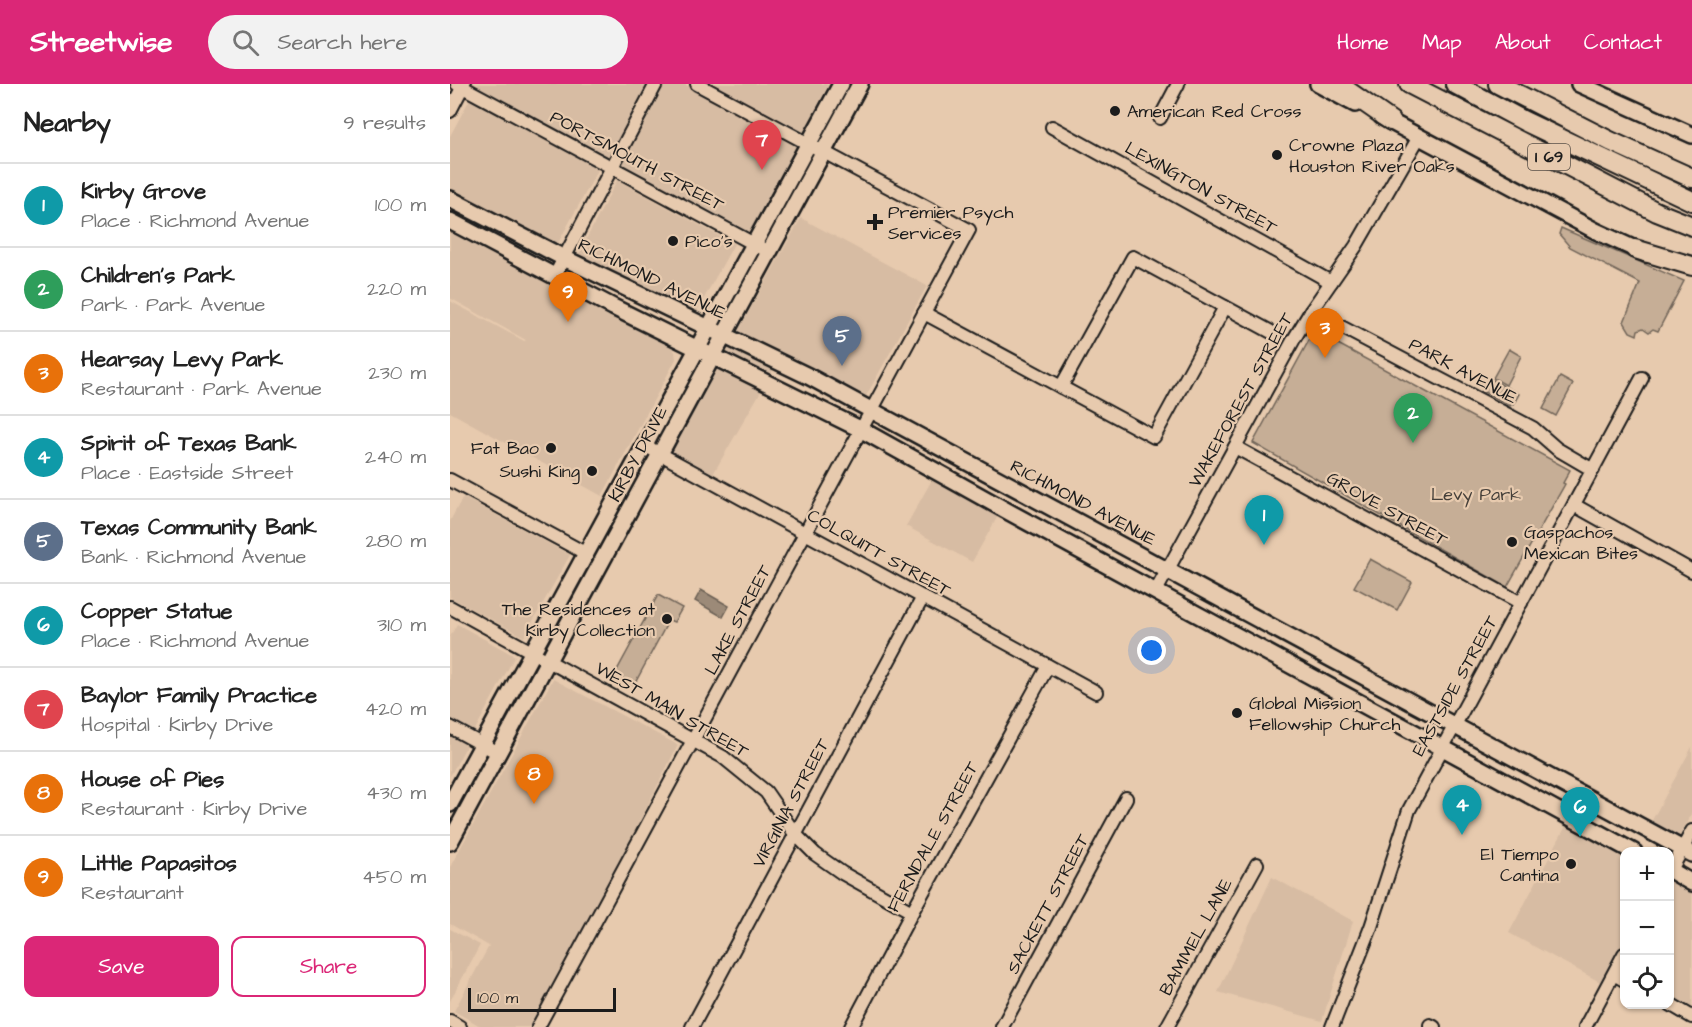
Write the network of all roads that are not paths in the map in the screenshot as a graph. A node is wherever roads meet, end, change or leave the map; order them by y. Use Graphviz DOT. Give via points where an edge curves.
graph roads {
  1 [pos="656,84"];
  2 [pos="697,84"];
  3 [pos="841,84"];
  4 [pos="860,84"];
  5 [pos="1178,84"];
  6 [pos="1318,84"];
  7 [pos="1338,84"];
  8 [pos="1409,84"];
  9 [pos="1455,84"];
  10 [pos="1498,84"];
  11 [pos="1579,84"];
  12 [pos="461,85"];
  13 [pos="450,111"];
  14 [pos="1160,118"];
  15 [pos="1390,121"];
  16 [pos="1052,127"];
  17 [pos="1692,135"];
  18 [pos="1419,136"];
  19 [pos="808,143"];
  20 [pos="824,151"];
  21 [pos="612,169"];
  22 [pos="1692,178"];
  23 [pos="450,199"];
  24 [pos="1692,201"];
  25 [pos="450,221"];
  26 [pos="1692,226"];
  27 [pos="753,244"];
  28 [pos="1635,249"];
  29 [pos="769,252"];
  30 [pos="564,258"];
  31 [pos="1692,266"];
  32 [pos="1692,274"];
  33 [pos="554,277"];
  34 [pos="1331,282"];
  35 [pos="1225,307"];
  36 [pos="1311,311"];
  37 [pos="924,313"];
  38 [pos="708,328"];
  39 [pos="1275,333"];
  40 [pos="724,336"];
  41 [pos="696,349"];
  42 [pos="712,357"];
  43 [pos="1642,378"];
  44 [pos="1061,387"];
  45 [pos="872,410"];
  46 [pos="861,429"];
  47 [pos="644,445"];
  48 [pos="1235,447"];
  49 [pos="660,454"];
  50 [pos="1593,470"];
  51 [pos="450,480"];
  52 [pos="1020,492"];
  53 [pos="1574,505"];
  54 [pos="1009,512"];
  55 [pos="806,533"];
  56 [pos="585,553"];
  57 [pos="1168,570"];
  58 [pos="1692,571"];
  59 [pos="1156,591"];
  60 [pos="923,597"];
  61 [pos="1521,603"];
  62 [pos="450,607"];
  63 [pos="1311,648"];
  64 [pos="532,652"];
  65 [pos="548,661"];
  66 [pos="1048,666"];
  67 [pos="1299,670"];
  68 [pos="1096,692"];
  69 [pos="1453,726"];
  70 [pos="450,727"];
  71 [pos="694,740"];
  72 [pos="482,744"];
  73 [pos="1441,748"];
  74 [pos="498,753"];
  75 [pos="1126,798"];
  76 [pos="450,804"];
  77 [pos="1692,831"];
  78 [pos="795,834"];
  79 [pos="450,842"];
  80 [pos="1625,847"];
  81 [pos="1687,852"];
  82 [pos="1257,864"];
  83 [pos="1674,867"];
  84 [pos="1674,873"];
  85 [pos="1692,883"];
  86 [pos="912,912"];
  87 [pos="1624,955"];
  88 [pos="1619,977"];
  89 [pos="1674,1007"];
  90 [pos="1692,1017"];
  91 [pos="450,1022"];
  92 [pos="460,1027"];
  93 [pos="538,1027"];
  94 [pos="692,1027"];
  95 [pos="851,1027"];
  96 [pos="1002,1027"];
  97 [pos="1167,1027"];
  98 [pos="1332,1027"];
  99 [pos="1585,1027"];
  1 -- 21 [label="street"];
  2 -- 19 [label="street"];
  3 -- 19 [label="main road, KIRBY DRIVE"];
  4 -- 20 [label="main road, KIRBY DRIVE"];
  5 -- 14 [label="street"];
  6 -- 15 [label="main road"];
  7 -- 15 [label="highway"];
  8 -- 26 [label="highway, I 69" via="1657,212"];
  9 -- 24 [label="highway"];
  10 -- 22 [label="highway, I 69"];
  11 -- 17 [label="main road"];
  12 -- 13 [label="street"];
  12 -- 21 [label="street, PORTSMOUTH STREET"];
  15 -- 18 [label="main road"];
  16 -- 34 [label="street, LEXINGTON STREET"];
  18 -- 28 [label="main road"];
  18 -- 34 [label="street, WAKEFOREST STREET"];
  19 -- 20 [label="street"];
  19 -- 27 [label="main road, KIRBY DRIVE"];
  20 -- 29 [label="main road, KIRBY DRIVE"];
  20 -- 37 [label="street, LAKE STREET" via="969,230"];
  21 -- 27 [label="street, PORTSMOUTH STREET"];
  21 -- 30 [label="street"];
  23 -- 30 [label="main road, RICHMOND AVENUE"];
  25 -- 33 [label="main road"];
  27 -- 29 [label="street, PORTSMOUTH STREET"];
  27 -- 38 [label="main road, KIRBY DRIVE"];
  28 -- 31 [label="highway"];
  28 -- 32 [label="main road"];
  29 -- 40 [label="main road, KIRBY DRIVE"];
  30 -- 33 [label="street"];
  30 -- 38 [label="main road, RICHMOND AVENUE"];
  33 -- 41 [label="main road"];
  34 -- 36 [label="street, WAKEFOREST STREET"];
  35 -- 39 [label="street"];
  35 -- 44 [label="street" via="1133,257"];
  35 -- 44 [label="street" via="1154,437"];
  36 -- 48 [label="street, WAKEFOREST STREET"];
  36 -- 50 [label="street, PARK AVENUE" via="1533,428 1557,449"];
  37 -- 44 [label="street"];
  37 -- 45 [label="street, LAKE STREET"];
  38 -- 40 [label="main road, RICHMOND AVENUE"];
  38 -- 41 [label="main road, KIRBY DRIVE"];
  40 -- 42 [label="main road, KIRBY DRIVE"];
  40 -- 45 [label="main road, RICHMOND AVENUE"];
  41 -- 42 [label="main road"];
  41 -- 47 [label="main road, KIRBY DRIVE"];
  42 -- 46 [label="main road"];
  42 -- 49 [label="main road, KIRBY DRIVE"];
  43 -- 50 [label="street, EASTSIDE STREET"];
  45 -- 46 [label="street, LAKE STREET"];
  45 -- 52 [label="main road, RICHMOND AVENUE"];
  46 -- 54 [label="main road"];
  46 -- 55 [label="street, LAKE STREET"];
  47 -- 49 [label="street, COLQUITT STREET"];
  47 -- 56 [label="main road, KIRBY DRIVE"];
  48 -- 57 [label="street, WAKEFOREST STREET"];
  48 -- 61 [label="street, GROVE STREET"];
  49 -- 55 [label="street, COLQUITT STREET"];
  49 -- 65 [label="main road, KIRBY DRIVE"];
  50 -- 53 [label="street, EASTSIDE STREET"];
  51 -- 56 [label="street"];
  52 -- 54 [label="main road"];
  52 -- 57 [label="main road, RICHMOND AVENUE"];
  53 -- 58 [label="street"];
  53 -- 61 [label="street, EASTSIDE STREET"];
  54 -- 59 [label="main road"];
  55 -- 60 [label="street, COLQUITT STREET"];
  55 -- 71 [label="street, LAKE STREET"];
  56 -- 64 [label="main road, KIRBY DRIVE"];
  57 -- 59 [label="street, WAKEFOREST STREET"];
  57 -- 63 [label="main road, RICHMOND AVENUE"];
  59 -- 67 [label="main road"];
  60 -- 66 [label="street, COLQUITT STREET"];
  60 -- 78 [label="street, VIRGINIA STREET"];
  61 -- 69 [label="street, EASTSIDE STREET"];
  62 -- 64 [label="street, WEST MAIN STREET"];
  63 -- 67 [label="main road"];
  63 -- 69 [label="main road, RICHMOND AVENUE"];
  64 -- 65 [label="street, WEST MAIN STREET"];
  64 -- 72 [label="main road, KIRBY DRIVE"];
  65 -- 71 [label="street, WEST MAIN STREET"];
  65 -- 74 [label="main road, KIRBY DRIVE"];
  66 -- 68 [label="street, COLQUITT STREET"];
  66 -- 86 [label="street, FERNDALE STREET"];
  67 -- 73 [label="main road"];
  69 -- 73 [label="street, EASTSIDE STREET"];
  69 -- 81 [label="main road, RICHMOND AVENUE"];
  70 -- 72 [label="street"];
  71 -- 78 [label="street, WEST MAIN STREET" via="723,756 750,778"];
  71 -- 93 [label="street, LAKE STREET"];
  72 -- 74 [label="street"];
  72 -- 76 [label="main road, KIRBY DRIVE"];
  73 -- 80 [label="main road"];
  73 -- 98 [label="street, EASTSIDE STREET" via="1409,810 1371,927"];
  74 -- 79 [label="main road, KIRBY DRIVE"];
  75 -- 96 [label="street, SACKETT STREET"];
  77 -- 81 [label="street"];
  78 -- 86 [label="street, WEST MAIN STREET" via="842,873"];
  78 -- 94 [label="street, VIRGINIA STREET"];
  81 -- 83 [label="street"];
  82 -- 97 [label="street, BAMMEL LANE"];
  84 -- 85 [label="main road"];
  86 -- 95 [label="street, FERNDALE STREET"];
  87 -- 88 [label="street"];
  88 -- 99 [label="street"];
  89 -- 90 [label="street"];
  91 -- 92 [label="street"];
}
